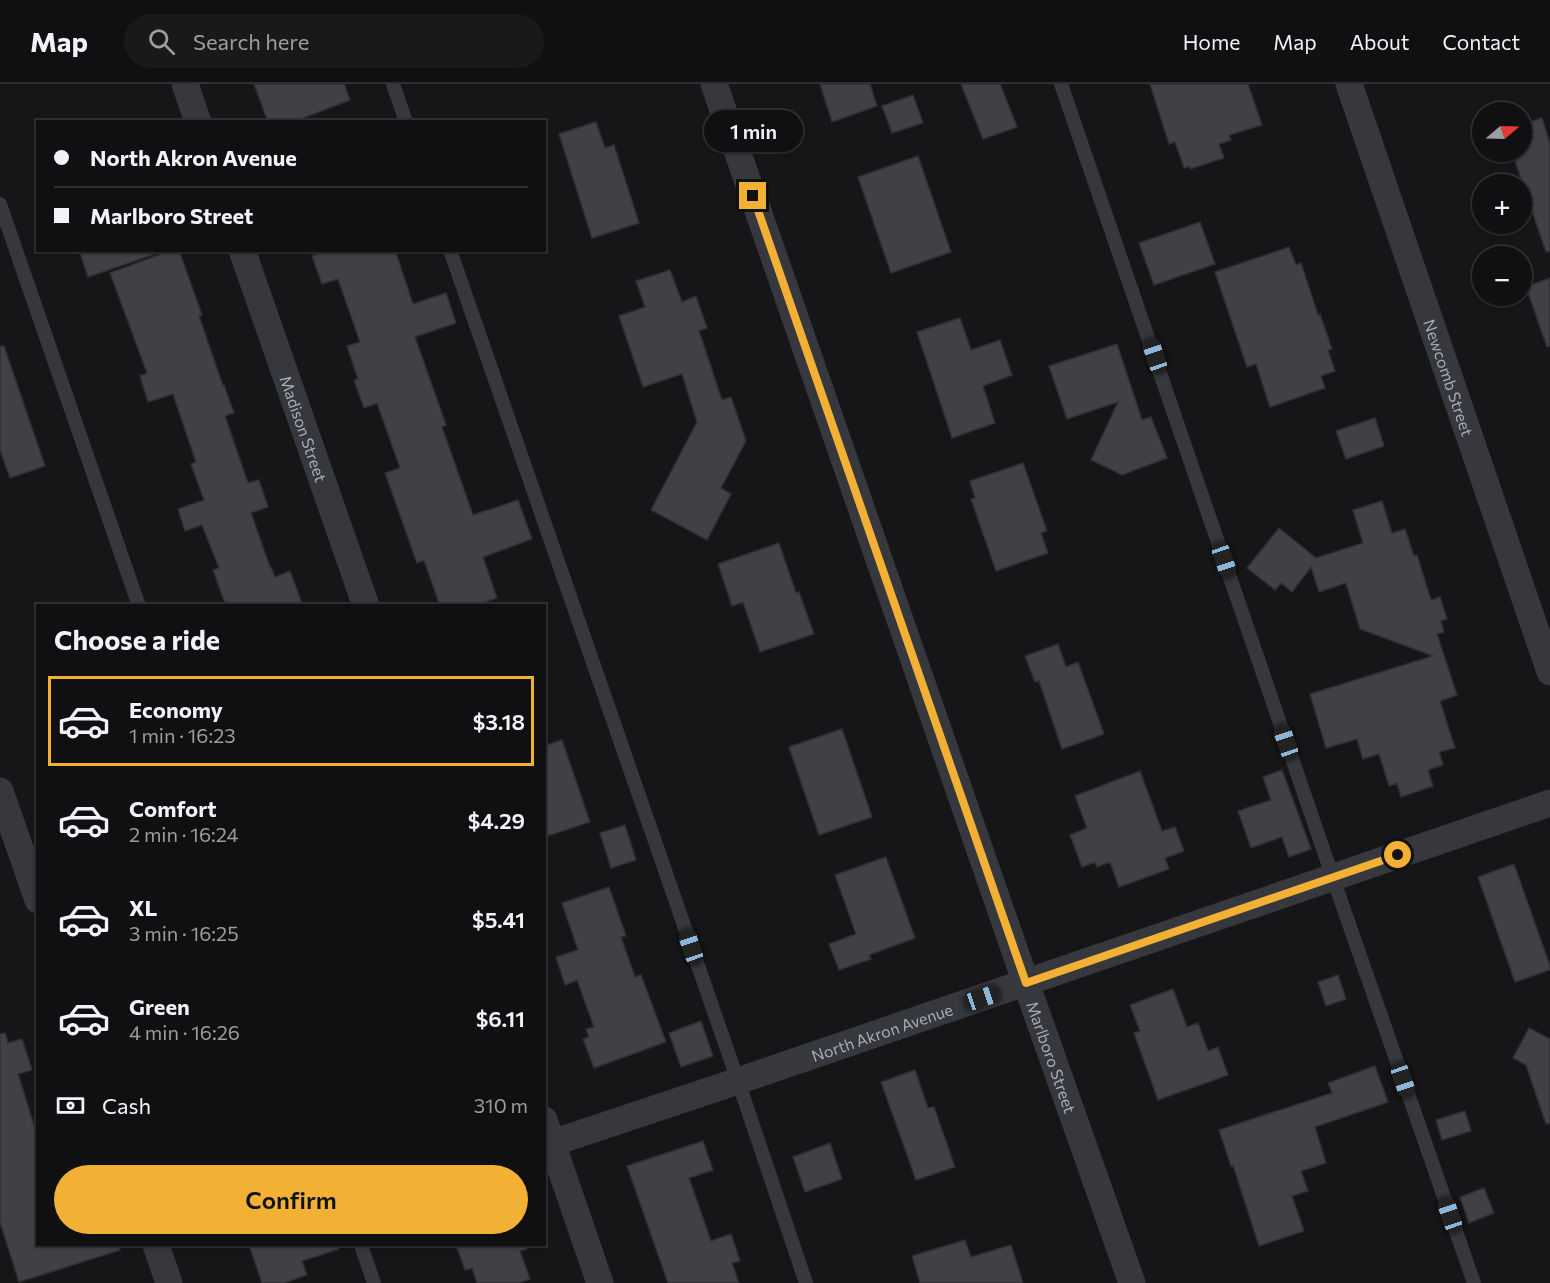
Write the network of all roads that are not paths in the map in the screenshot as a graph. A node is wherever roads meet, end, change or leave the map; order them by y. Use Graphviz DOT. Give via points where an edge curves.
graph roads {
  1 [pos="185,84"];
  2 [pos="393,84"];
  3 [pos="714,84"];
  4 [pos="1061,84"];
  5 [pos="1349,84"];
  6 [pos="197,120"];
  7 [pos="405,120"];
  8 [pos="0,204"];
  9 [pos="243,252"];
  10 [pos="451,252"];
  11 [pos="139,604"];
  12 [pos="365,604"];
  13 [pos="1550,672"];
  14 [pos="0,791"];
  15 [pos="1550,803"];
  16 [pos="1333,878"];
  17 [pos="36,894"];
  18 [pos="1026,983"];
  19 [pos="738,1081"];
  20 [pos="548,1132"];
  21 [pos="156,1246"];
  22 [pos="361,1246"];
  23 [pos="164,1282"];
  24 [pos="374,1283"];
  25 [pos="600,1283"];
  26 [pos="806,1283"];
  27 [pos="1132,1283"];
  28 [pos="1474,1283"];
  1 -- 6 [label="street"];
  2 -- 7 [label="lane"];
  3 -- 18 [label="street, Marlboro Street"];
  4 -- 16 [label="lane"];
  5 -- 13 [label="street, Newcomb Street"];
  8 -- 11 [label="lane"];
  9 -- 12 [label="street, Madison Street"];
  10 -- 19 [label="lane"];
  14 -- 17 [label="street"];
  15 -- 16 [label="street, North Akron Avenue"];
  16 -- 18 [label="street, North Akron Avenue"];
  16 -- 28 [label="lane"];
  18 -- 19 [label="street, North Akron Avenue"];
  18 -- 27 [label="street, Marlboro Street"];
  19 -- 20 [label="street, North Akron Avenue"];
  19 -- 26 [label="lane"];
  20 -- 25 [label="street"];
  21 -- 23 [label="street"];
  22 -- 24 [label="lane"];
}
